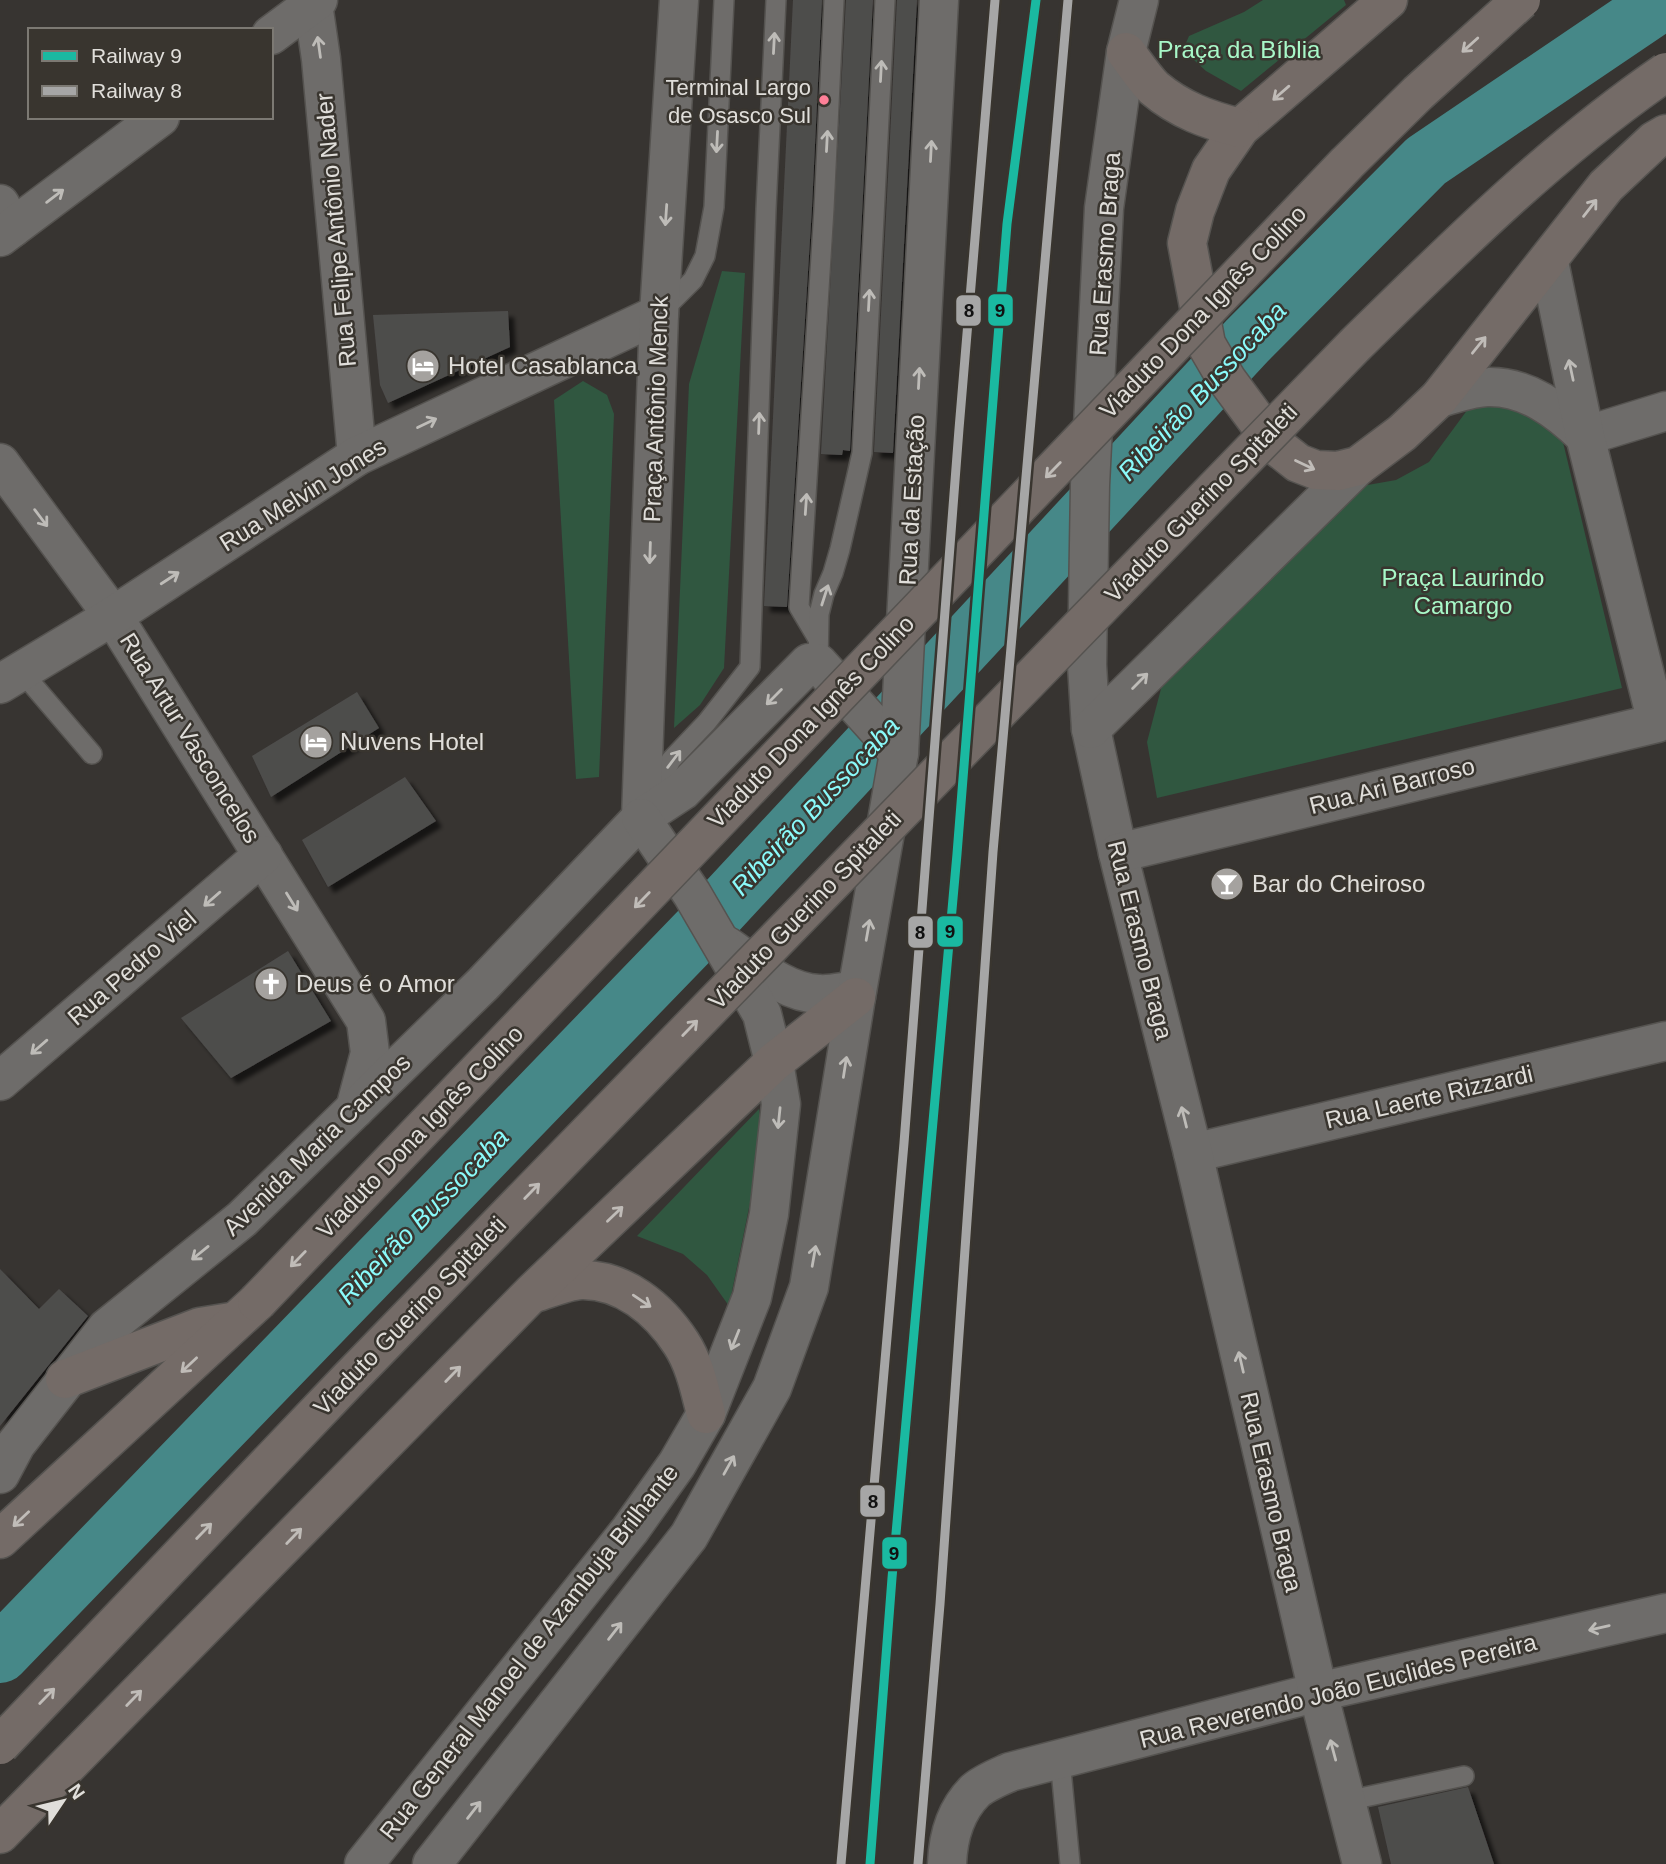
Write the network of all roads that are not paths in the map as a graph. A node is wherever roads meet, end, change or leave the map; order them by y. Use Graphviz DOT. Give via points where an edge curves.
graph roads {
  1 [pos="679,0"];
  2 [pos="724,0"];
  3 [pos="776,0"];
  4 [pos="834,0"];
  5 [pos="885,0"];
  6 [pos="939,0"];
  7 [pos="1139,0"];
  8 [pos="1388,0"];
  9 [pos="1521,0"];
  10 [pos="315,2"];
  11 [pos="273,34"];
  12 [pos="1126,52"];
  13 [pos="1666,72"];
  14 [pos="157,119"];
  15 [pos="1240,128"];
  16 [pos="1666,134"];
  17 [pos="4,223"];
  18 [pos="1549,262"];
  19 [pos="659,314"];
  20 [pos="1439,398"];
  21 [pos="1666,411"];
  22 [pos="1585,436"];
  23 [pos="357,456"];
  24 [pos="0,463"];
  25 [pos="1358,466"];
  26 [pos="113,616"];
  27 [pos="818,651"];
  28 [pos="10,678"];
  29 [pos="1661,722"];
  30 [pos="1091,729"];
  31 [pos="890,743"];
  32 [pos="92,754"];
  33 [pos="641,818"];
  34 [pos="1118,853"];
  35 [pos="263,855"];
  36 [pos="719,939"];
  37 [pos="856,994"];
  38 [pos="366,1021"];
  39 [pos="445,1021"];
  40 [pos="1666,1041"];
  41 [pos="774,1062"];
  42 [pos="0,1081"];
  43 [pos="355,1110"];
  44 [pos="1193,1153"];
  45 [pos="532,1293"];
  46 [pos="247,1312"];
  47 [pos="65,1379"];
  48 [pos="706,1414"];
  49 [pos="5,1454"];
  50 [pos="0,1539"];
  51 [pos="1666,1614"];
  52 [pos="1318,1692"];
  53 [pos="0,1745"];
  54 [pos="1060,1759"];
  55 [pos="1464,1776"];
  56 [pos="1346,1801"];
  57 [pos="0,1834"];
  58 [pos="364,1864"];
  59 [pos="432,1864"];
  60 [pos="947,1864"];
  61 [pos="1070,1864"];
  62 [pos="1362,1864"];
  1 -- 19 [label="street, Praça Antônio Menck, one-way"];
  2 -- 19 [label="lane, one-way" via="714,207 705,256 693,280"];
  33 -- 3 [label="lane, one-way" via="671,760 750,667"];
  27 -- 4 [label="lane, one-way" via="799,607"];
  27 -- 5 [label="lane, one-way" via="819,614 840,549 862,453"];
  31 -- 6 [label="street, Rua da Estação, one-way" via="902,691"];
  7 -- 12 [label="street, Rua Erasmo Braga"];
  8 -- 15 [label="main road, one-way"];
  9 -- 46 [label="main road, Viaduto Dona Ignês Colino, one-way, bridge" via="1347,163"];
  10 -- 11 [label="street"];
  23 -- 10 [label="street, Rua Felipe Antônio Nader, one-way"];
  12 -- 15 [label="main road" via="1153,87 1183,108"];
  12 -- 30 [label="street, Rua Erasmo Braga" via="1104,208 1090,485 1087,666"];
  53 -- 13 [label="main road, Viaduto Guerino Spitaleti, one-way, bridge" via="359,1369 1354,346 1521,184"];
  17 -- 14 [label="street, one-way"];
  15 -- 25 [label="main road, one-way" via="1211,170 1186,243 1206,344 1276,445 1298,463 1316,470"];
  18 -- 16 [label="main road, one-way" via="1606,186"];
  20 -- 18 [label="main road, one-way"];
  22 -- 18 [label="street, one-way"];
  23 -- 19 [label="street, Rua Melvin Jones, one-way"];
  19 -- 33 [label="street, Praça Antônio Menck, one-way"];
  20 -- 22 [label="street" via="1488,387 1516,391 1563,414"];
  20 -- 25 [label="main road"];
  21 -- 22 [label="street"];
  22 -- 29 [label="street"];
  26 -- 23 [label="street, Rua Melvin Jones, one-way"];
  24 -- 26 [label="street, Rua Artur Vasconcelos, one-way"];
  30 -- 25 [label="street, one-way"];
  26 -- 28 [label="street, Rua Melvin Jones"];
  26 -- 35 [label="street, Rua Artur Vasconcelos"];
  27 -- 31 [label="street"];
  27 -- 33 [label="street, Avenida Maria Campos, one-way" via="682,791"];
  28 -- 32 [label="lane"];
  29 -- 34 [label="street, Rua Ari Barroso"];
  30 -- 34 [label="street, Rua Erasmo Braga"];
  37 -- 31 [label="street, Rua da Estação, one-way"];
  33 -- 36 [label="street, Rua General Manoel de Azambuja Brilhante"];
  33 -- 39 [label="street, Avenida Maria Campos"];
  44 -- 34 [label="street, Rua Erasmo Braga, one-way"];
  35 -- 38 [label="street, Rua Artur Vasconcelos, one-way"];
  35 -- 42 [label="street, Rua Pedro Viel, one-way"];
  36 -- 37 [label="street" via="795,989"];
  36 -- 41 [label="street, Rua General Manoel de Azambuja Brilhante" via="762,1014"];
  37 -- 41 [label="main road"];
  59 -- 37 [label="street, Rua General Manoel de Azambuja Brilhante, one-way" via="689,1536 772,1388 809,1287"];
  38 -- 39 [label="street" via="395,1030"];
  38 -- 43 [label="street, Rua Artur Vasconcelos" via="370,1052"];
  39 -- 43 [label="street, Avenida Maria Campos"];
  40 -- 44 [label="street, Rua Laerte Rizzardi"];
  45 -- 41 [label="main road, one-way"];
  41 -- 48 [label="street, Rua General Manoel de Azambuja Brilhante, one-way" via="781,1104 767,1226 752,1297"];
  43 -- 47 [label="street, Avenida Maria Campos, one-way" via="242,1219 107,1328"];
  52 -- 44 [label="street, Rua Erasmo Braga, one-way"];
  45 -- 48 [label="main road, one-way" via="580,1280 613,1285 647,1302 682,1343"];
  57 -- 45 [label="main road, one-way"];
  46 -- 47 [label="main road"];
  46 -- 50 [label="main road, one-way"];
  47 -- 49 [label="street, Avenida Maria Campos"];
  48 -- 58 [label="street, Rua General Manoel de Azambuja Brilhante" via="630,1530"];
  51 -- 52 [label="street, Rua Reverendo João Euclides Pereira, one-way"];
  52 -- 54 [label="street, Rua Reverendo João Euclides Pereira"];
  56 -- 52 [label="street, Rua Erasmo Braga, one-way"];
  54 -- 60 [label="street, Rua Reverendo João Euclides Pereira" via="1010,1772 976,1790 958,1814 948,1839"];
  54 -- 61 [label="lane"];
  55 -- 56 [label="lane"];
  56 -- 62 [label="street, Rua Erasmo Braga"];
}
